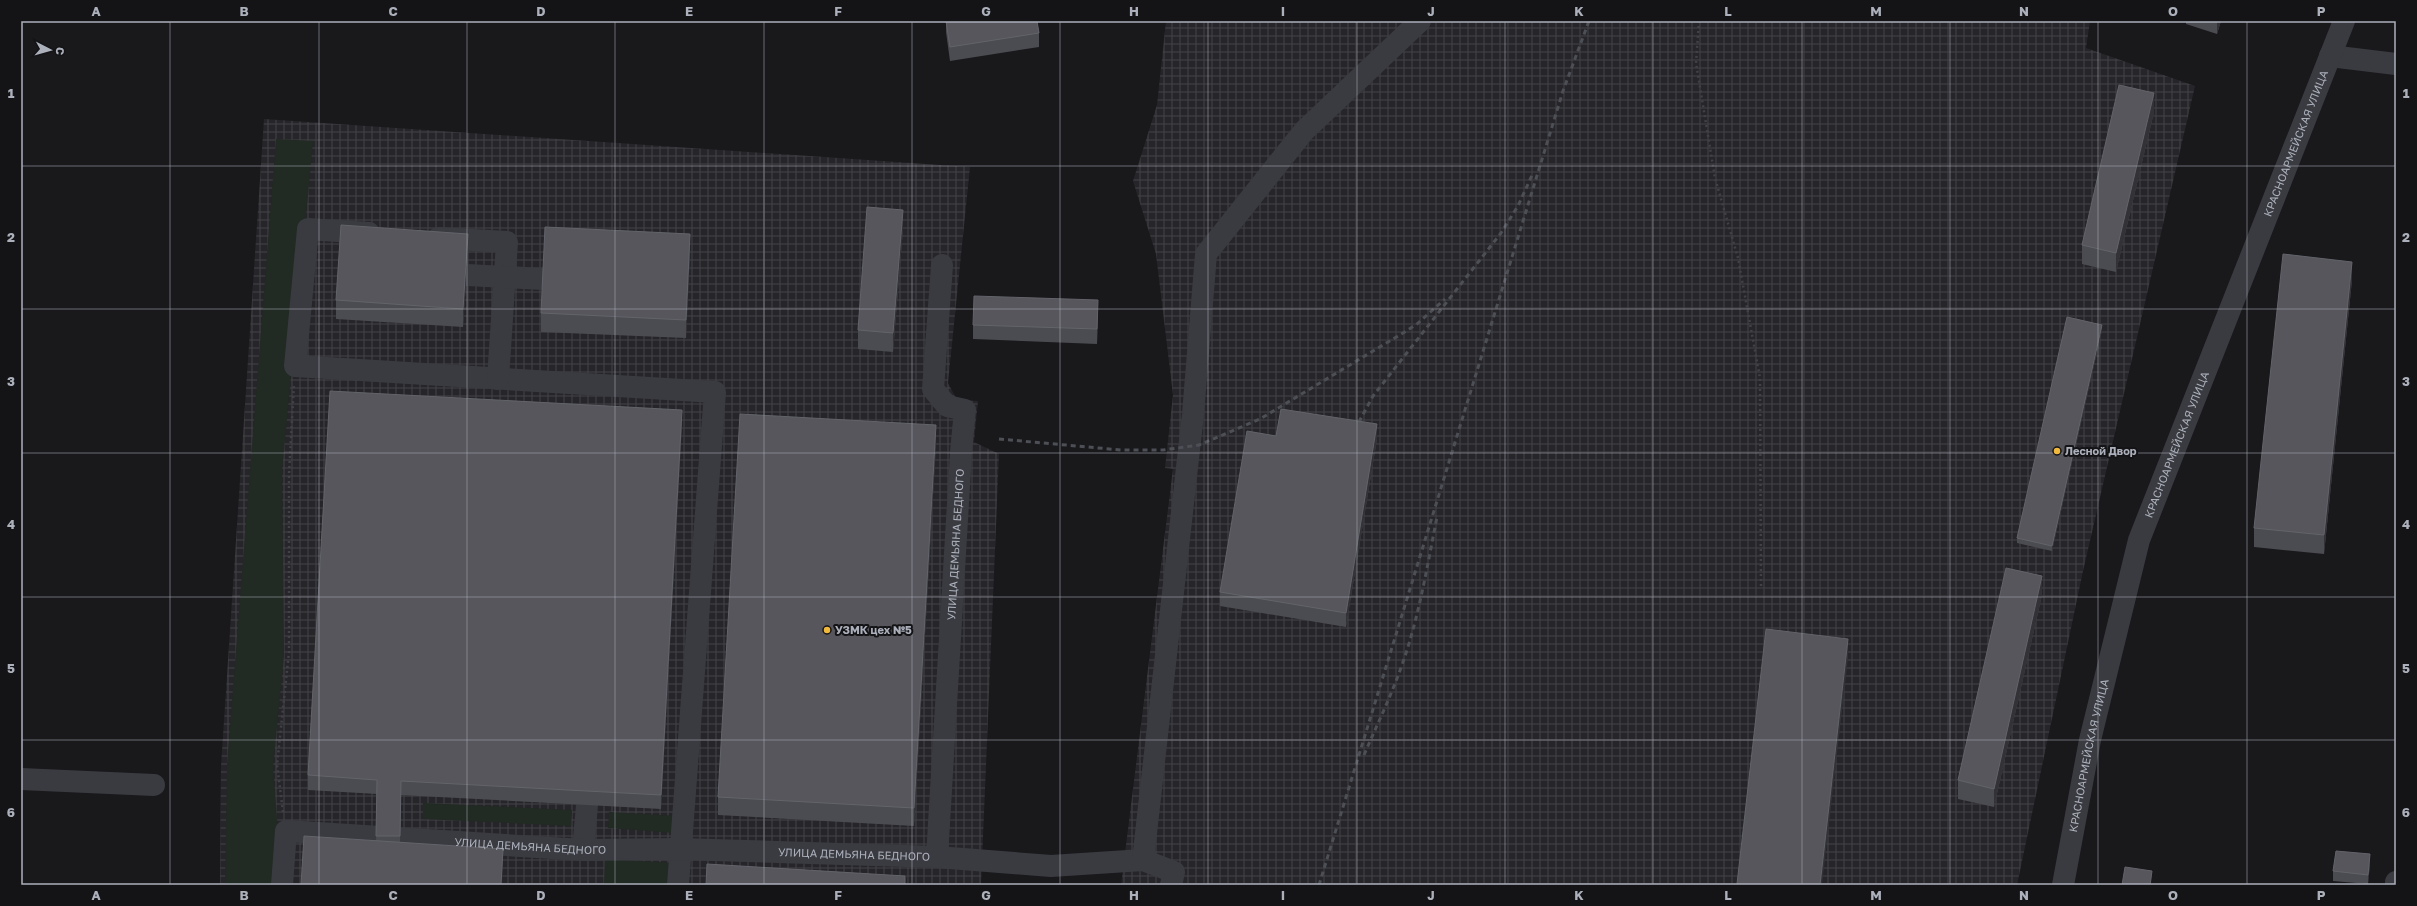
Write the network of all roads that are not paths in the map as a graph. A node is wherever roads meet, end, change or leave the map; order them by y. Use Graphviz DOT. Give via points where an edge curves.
graph roads {
  1 [pos="1420,21"];
  2 [pos="2344,21"];
  3 [pos="2330,56"];
  4 [pos="2396,64"];
  5 [pos="388,234"];
  6 [pos="420,236"];
  7 [pos="942,265"];
  8 [pos="467,275"];
  9 [pos="505,277"];
  10 [pos="544,279"];
  11 [pos="498,379"];
  12 [pos="21,779"];
  13 [pos="154,785"];
  14 [pos="587,805"];
  15 [pos="680,849"];
  16 [pos="583,850"];
  17 [pos="937,857"];
  18 [pos="1142,860"];
  19 [pos="2396,882"];
  20 [pos="282,885"];
  21 [pos="678,885"];
  22 [pos="1171,885"];
  23 [pos="2063,885"];
  24 [pos="2396,885"];
  1 -- 18 [label="street" via="1304,131 1206,254 1192,421"];
  2 -- 3 [label="street, КРАСНОАРМЕЙСКАЯ УЛИЦА"];
  3 -- 4 [label="street"];
  3 -- 23 [label="street, КРАСНОАРМЕЙСКАЯ УЛИЦА" via="2139,540 2090,740"];
  5 -- 11 [label="street" via="308,229 295,366"];
  6 -- 9 [label="street" via="507,242"];
  7 -- 17 [label="street, УЛИЦА ДЕМЬЯНА БЕДНОГО" via="933,389 947,406 965,410"];
  8 -- 9 [label="street"];
  9 -- 10 [label="street"];
  9 -- 11 [label="street"];
  11 -- 15 [label="street" via="715,392"];
  12 -- 13 [label="street"];
  14 -- 16 [label="street"];
  15 -- 16 [label="street, УЛИЦА ДЕМЬЯНА БЕДНОГО"];
  15 -- 17 [label="street, УЛИЦА ДЕМЬЯНА БЕДНОГО"];
  15 -- 21 [label="street"];
  16 -- 20 [label="street, УЛИЦА ДЕМЬЯНА БЕДНОГО" via="286,831"];
  17 -- 18 [label="street" via="1051,866"];
  18 -- 22 [label="street" via="1174,872"];
  19 -- 24 [label="street"];
}
